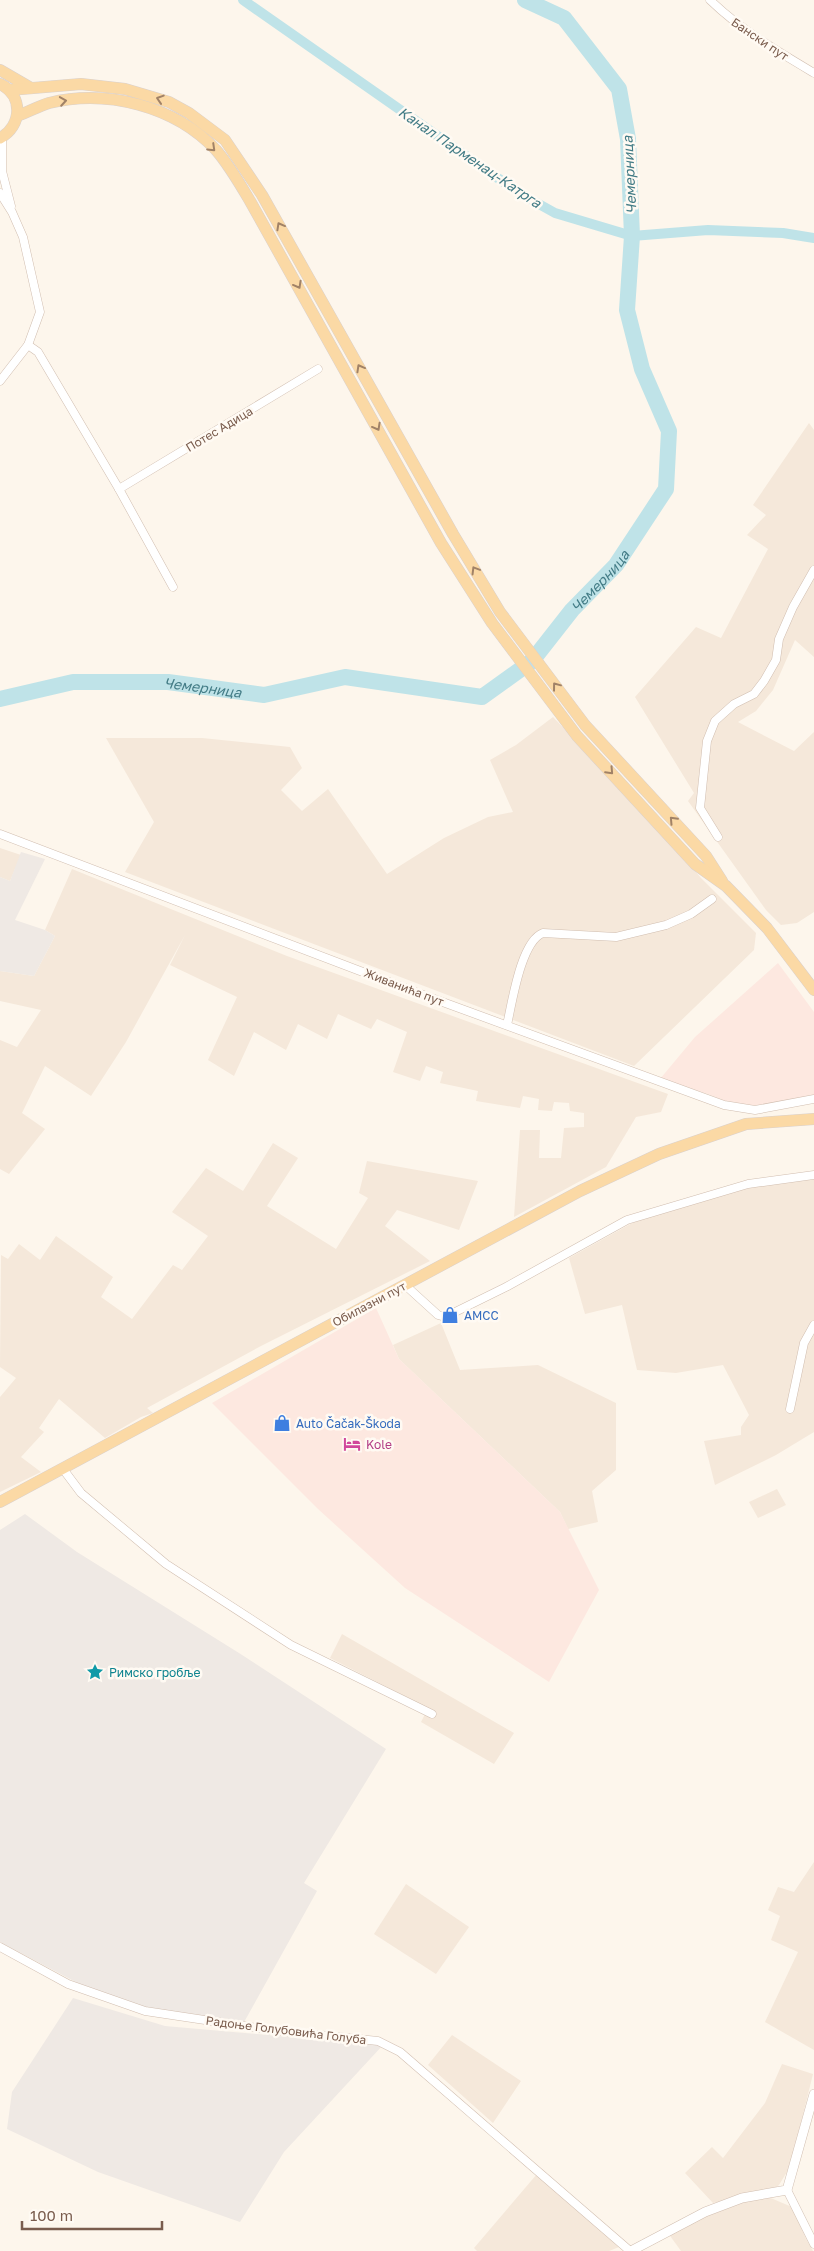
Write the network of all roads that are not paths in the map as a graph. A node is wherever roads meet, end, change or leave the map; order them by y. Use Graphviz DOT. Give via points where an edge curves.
graph roads {
  1 [pos="710,0"];
  2 [pos="0,70"];
  3 [pos="814,73"];
  4 [pos="5,87"];
  5 [pos="31,88"];
  6 [pos="17,116"];
  7 [pos="1,138"];
  8 [pos="0,193"];
  9 [pos="12,212"];
  10 [pos="28,345"];
  11 [pos="318,369"];
  12 [pos="0,381"];
  13 [pos="120,489"];
  14 [pos="814,570"];
  15 [pos="172,587"];
  16 [pos="0,834"];
  17 [pos="718,837"];
  18 [pos="726,886"];
  19 [pos="712,899"];
  20 [pos="814,990"];
  21 [pos="506,1025"];
  22 [pos="814,1100"];
  23 [pos="814,1111"];
  24 [pos="751,1118"];
  25 [pos="814,1119"];
  26 [pos="814,1175"];
  27 [pos="404,1285"];
  28 [pos="814,1325"];
  29 [pos="790,1409"];
  30 [pos="63,1468"];
  31 [pos="0,1502"];
  32 [pos="432,1714"];
  33 [pos="0,1947"];
  34 [pos="814,2094"];
  35 [pos="787,2190"];
  36 [pos="814,2244"];
  37 [pos="631,2251"];
  1 -- 3 [label="street, Бански пут" via="727,17 765,44"];
  2 -- 5 [label="main road"];
  4 -- 5 [label="main road"];
  4 -- 6 [label="main road" via="16,102"];
  18 -- 5 [label="main road, one-way" via="706,856 585,725 500,612 262,194 224,140 190,113 169,102 124,89 81,84"];
  6 -- 7 [label="main road" via="12,129"];
  6 -- 18 [label="main road, one-way" via="48,103 79,98 114,99 138,104 175,119 216,150 250,201 441,543 492,623 577,736 695,864"];
  7 -- 9 [label="street" via="2,171"];
  8 -- 9 [label="street"];
  9 -- 10 [label="street" via="23,237 40,312"];
  10 -- 12 [label="street"];
  10 -- 13 [label="street" via="38,352"];
  11 -- 13 [label="street, Потес Адица"];
  13 -- 15 [label="street"];
  14 -- 17 [label="street" via="779,638 776,660 764,681 754,694 734,704 714,721 707,741 700,808"];
  16 -- 21 [label="street, Живанића пут"];
  18 -- 20 [label="main road" via="779,942"];
  19 -- 21 [label="street" via="691,914 666,925 616,937 536,935 523,962"];
  21 -- 24 [label="street, Живанића пут" via="724,1105"];
  22 -- 24 [label="street, Живанића пут"];
  23 -- 24 [label="main road"];
  24 -- 25 [label="main road"];
  24 -- 27 [label="main road, Обилазни пут" via="634,1164"];
  26 -- 27 [label="street" via="748,1184 627,1220 446,1316 438,1315"];
  27 -- 30 [label="main road, Обилазни пут"];
  28 -- 29 [label="street" via="804,1343"];
  30 -- 31 [label="main road, Обилазни пут"];
  30 -- 32 [label="street" via="81,1494 166,1564 291,1645"];
  33 -- 37 [label="street, Радоње Голубовића Голуба" via="68,1984 145,2011 271,2030 378,2041 400,2052"];
  34 -- 35 [label="street"];
  35 -- 36 [label="street"];
  35 -- 37 [label="street" via="742,2198 705,2212"];
}
